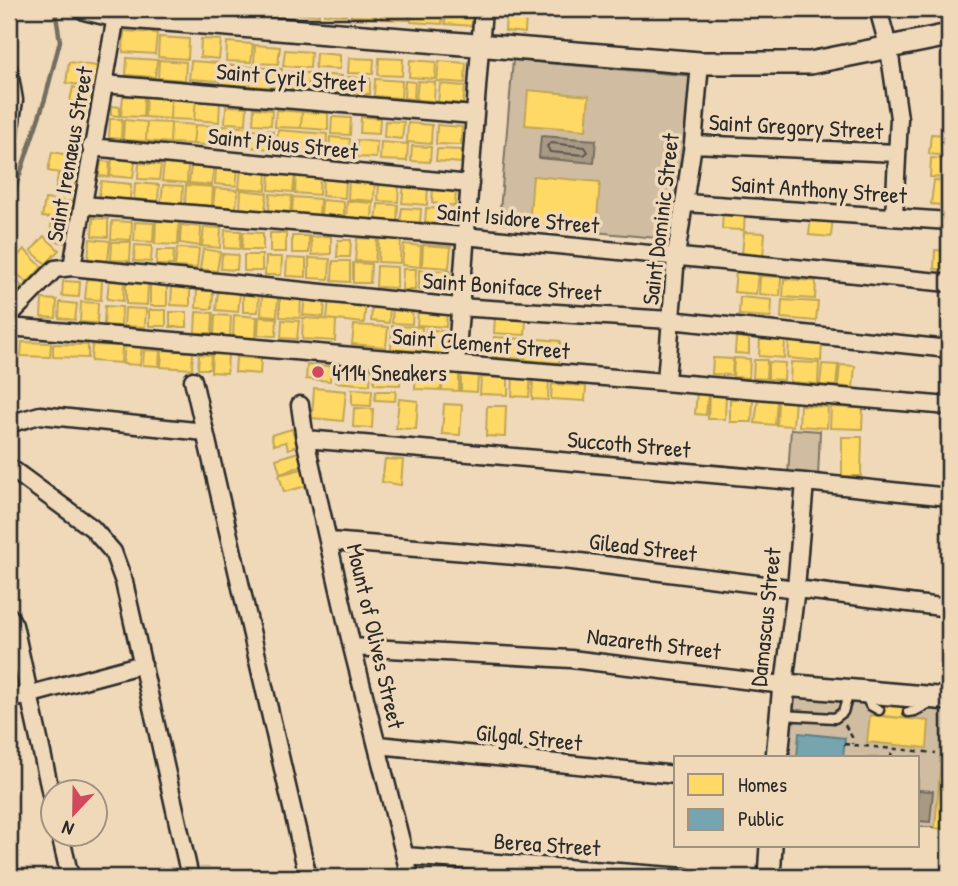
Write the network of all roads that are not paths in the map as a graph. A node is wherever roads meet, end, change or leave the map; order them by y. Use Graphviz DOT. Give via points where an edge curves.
graph roads {
  1 [pos="483,9"];
  2 [pos="878,9"];
  3 [pos="105,12"];
  4 [pos="949,35"];
  5 [pos="480,45"];
  6 [pos="889,49"];
  7 [pos="701,63"];
  8 [pos="9,71"];
  9 [pos="104,84"];
  10 [pos="474,115"];
  11 [pos="9,135"];
  12 [pos="694,144"];
  13 [pos="91,147"];
  14 [pos="897,153"];
  15 [pos="470,184"];
  16 [pos="685,203"];
  17 [pos="83,205"];
  18 [pos="894,216"];
  19 [pos="949,221"];
  20 [pos="464,236"];
  21 [pos="676,256"];
  22 [pos="72,267"];
  23 [pos="949,283"];
  24 [pos="458,307"];
  25 [pos="9,316"];
  26 [pos="670,320"];
  27 [pos="9,327"];
  28 [pos="949,349"];
  29 [pos="456,364"];
  30 [pos="193,380"];
  31 [pos="666,381"];
  32 [pos="300,405"];
  33 [pos="949,406"];
  34 [pos="9,427"];
  35 [pos="205,432"];
  36 [pos="305,439"];
  37 [pos="9,467"];
  38 [pos="805,482"];
  39 [pos="949,497"];
  40 [pos="330,541"];
  41 [pos="796,589"];
  42 [pos="949,608"];
  43 [pos="9,616"];
  44 [pos="352,647"];
  45 [pos="143,664"];
  46 [pos="783,685"];
  47 [pos="856,691"];
  48 [pos="29,694"];
  49 [pos="9,699"];
  50 [pos="943,699"];
  51 [pos="879,710"];
  52 [pos="908,712"];
  53 [pos="781,715"];
  54 [pos="378,745"];
  55 [pos="777,756"];
  56 [pos="674,775"];
  57 [pos="47,778"];
  58 [pos="63,848"];
  59 [pos="771,848"];
  60 [pos="405,856"];
  61 [pos="70,877"];
  62 [pos="190,877"];
  63 [pos="308,877"];
  64 [pos="410,877"];
  65 [pos="685,877"];
  66 [pos="769,877"];
  1 -- 5 [label="street"];
  2 -- 6 [label="street"];
  3 -- 5 [label="main road"];
  3 -- 9 [label="street, Saint Irenaeus Street"];
  4 -- 6 [label="main road"];
  5 -- 7 [label="main road"];
  5 -- 10 [label="street"];
  6 -- 7 [label="main road" via="810,63"];
  6 -- 14 [label="street" via="899,118"];
  7 -- 12 [label="street, Saint Dominic Street"];
  8 -- 11 [label="street" via="14,100"];
  9 -- 10 [label="street, Saint Cyril Street"];
  9 -- 13 [label="street, Saint Irenaeus Street"];
  10 -- 15 [label="street"];
  12 -- 14 [label="street, Saint Gregory Street"];
  12 -- 16 [label="street, Saint Dominic Street"];
  13 -- 15 [label="street, Saint Pious Street"];
  13 -- 17 [label="street, Saint Irenaeus Street"];
  14 -- 18 [label="street"];
  15 -- 20 [label="street"];
  16 -- 18 [label="street, Saint Anthony Street"];
  16 -- 21 [label="street, Saint Dominic Street"];
  17 -- 20 [label="street, Saint Isidore Street"];
  17 -- 22 [label="street, Saint Irenaeus Street"];
  18 -- 19 [label="street, Saint Anthony Street"];
  20 -- 21 [label="street, Saint Isidore Street"];
  20 -- 24 [label="street"];
  21 -- 23 [label="street, Saint Isidore Street"];
  21 -- 26 [label="street, Saint Dominic Street"];
  22 -- 24 [label="street, Saint Boniface Street"];
  22 -- 25 [label="street, Saint Irenaeus Street" via="55,268"];
  24 -- 26 [label="street, Saint Boniface Street"];
  24 -- 29 [label="street"];
  26 -- 28 [label="street, Saint Boniface Street"];
  26 -- 31 [label="street, Saint Dominic Street"];
  27 -- 29 [label="street, Saint Clement Street"];
  29 -- 31 [label="street, Saint Clement Street"];
  30 -- 35 [label="street"];
  31 -- 33 [label="street, Saint Clement Street"];
  32 -- 36 [label="street, Mount of Olives Street"];
  34 -- 35 [label="street" via="40,415"];
  35 -- 63 [label="street"];
  36 -- 38 [label="street, Succoth Street"];
  36 -- 40 [label="street, Mount of Olives Street"];
  37 -- 45 [label="street" via="92,528 113,552"];
  38 -- 39 [label="street, Succoth Street"];
  38 -- 41 [label="street, Damascus Street"];
  40 -- 41 [label="street, Gilead Street" via="564,561"];
  40 -- 44 [label="street, Mount of Olives Street"];
  41 -- 42 [label="street, Gilead Street"];
  41 -- 46 [label="street, Damascus Street"];
  43 -- 48 [label="street"];
  44 -- 46 [label="street, Nazareth Street" via="571,659"];
  44 -- 54 [label="street, Mount of Olives Street"];
  45 -- 48 [label="street"];
  45 -- 62 [label="street"];
  46 -- 47 [label="main road, Nazareth Street"];
  46 -- 53 [label="main road, Damascus Street"];
  47 -- 50 [label="main road, Nazareth Street"];
  47 -- 51 [label="lane"];
  47 -- 53 [label="lane" via="835,718"];
  48 -- 49 [label="street"];
  48 -- 57 [label="street"];
  50 -- 52 [label="lane"];
  53 -- 55 [label="main road, Damascus Street"];
  54 -- 56 [label="street, Gilgal Street"];
  54 -- 60 [label="street, Mount of Olives Street"];
  58 -- 61 [label="street"];
  59 -- 66 [label="main road"];
  60 -- 64 [label="street, Mount of Olives Street"];
  60 -- 65 [label="street, Berea Street"];
}
